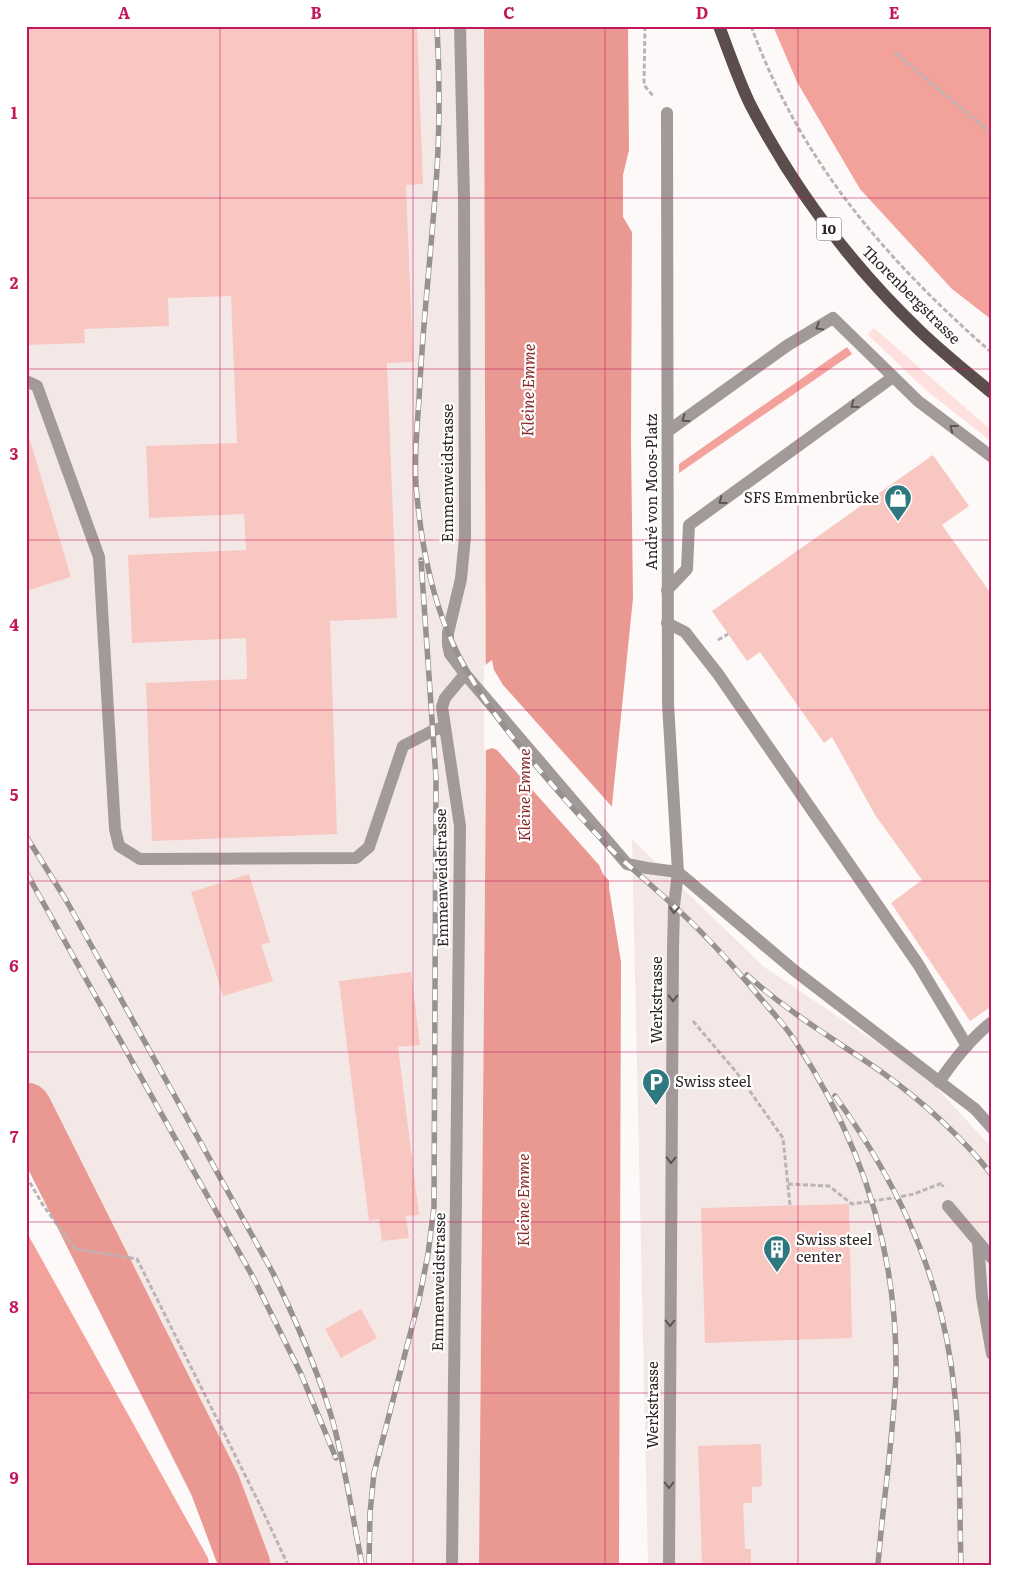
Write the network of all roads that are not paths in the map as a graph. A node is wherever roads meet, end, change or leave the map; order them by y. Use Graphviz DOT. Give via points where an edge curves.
graph roads {
  1 [pos="460,26"];
  2 [pos="719,26"];
  3 [pos="667,113"];
  4 [pos="893,377"];
  5 [pos="26,381"];
  6 [pos="992,393"];
  7 [pos="668,432"];
  8 [pos="992,458"];
  9 [pos="668,590"];
  10 [pos="668,623"];
  11 [pos="465,674"];
  12 [pos="445,727"];
  13 [pos="678,872"];
  14 [pos="992,1022"];
  15 [pos="967,1046"];
  16 [pos="939,1082"];
  17 [pos="992,1128"];
  18 [pos="948,1206"];
  19 [pos="978,1242"];
  20 [pos="992,1258"];
  21 [pos="992,1354"];
  22 [pos="452,1565"];
  23 [pos="669,1565"];
  1 -- 11 [label="street, Emmenweidstrasse" via="465,537 448,645 450,654"];
  2 -- 6 [label="main road, Thorenbergstrasse / 10" via="750,103 800,189 826,226 921,332"];
  3 -- 7 [label="street, André von Moos-Platz"];
  4 -- 7 [label="street, one-way" via="833,318 788,345"];
  8 -- 4 [label="street, one-way" via="918,401"];
  4 -- 9 [label="street, one-way" via="689,525 687,569"];
  5 -- 12 [label="street" via="37,386 99,557 115,829 119,846 140,859 356,858 369,847 403,746"];
  7 -- 9 [label="street, André von Moos-Platz"];
  9 -- 10 [label="street, André von Moos-Platz"];
  10 -- 13 [label="street, André von Moos-Platz" via="668,704"];
  10 -- 15 [label="street" via="685,632 718,674 918,964"];
  11 -- 12 [label="street, Emmenweidstrasse" via="445,698 442,707"];
  11 -- 13 [label="street" via="627,864"];
  12 -- 22 [label="street, Emmenweidstrasse" via="460,826"];
  13 -- 16 [label="street" via="795,971"];
  13 -- 23 [label="street, Werkstrasse, one-way" via="674,906"];
  14 -- 15 [label="street"];
  15 -- 16 [label="street"];
  16 -- 17 [label="street" via="975,1109"];
  18 -- 19 [label="street"];
  19 -- 20 [label="street"];
  19 -- 21 [label="street" via="982,1297"];
}
